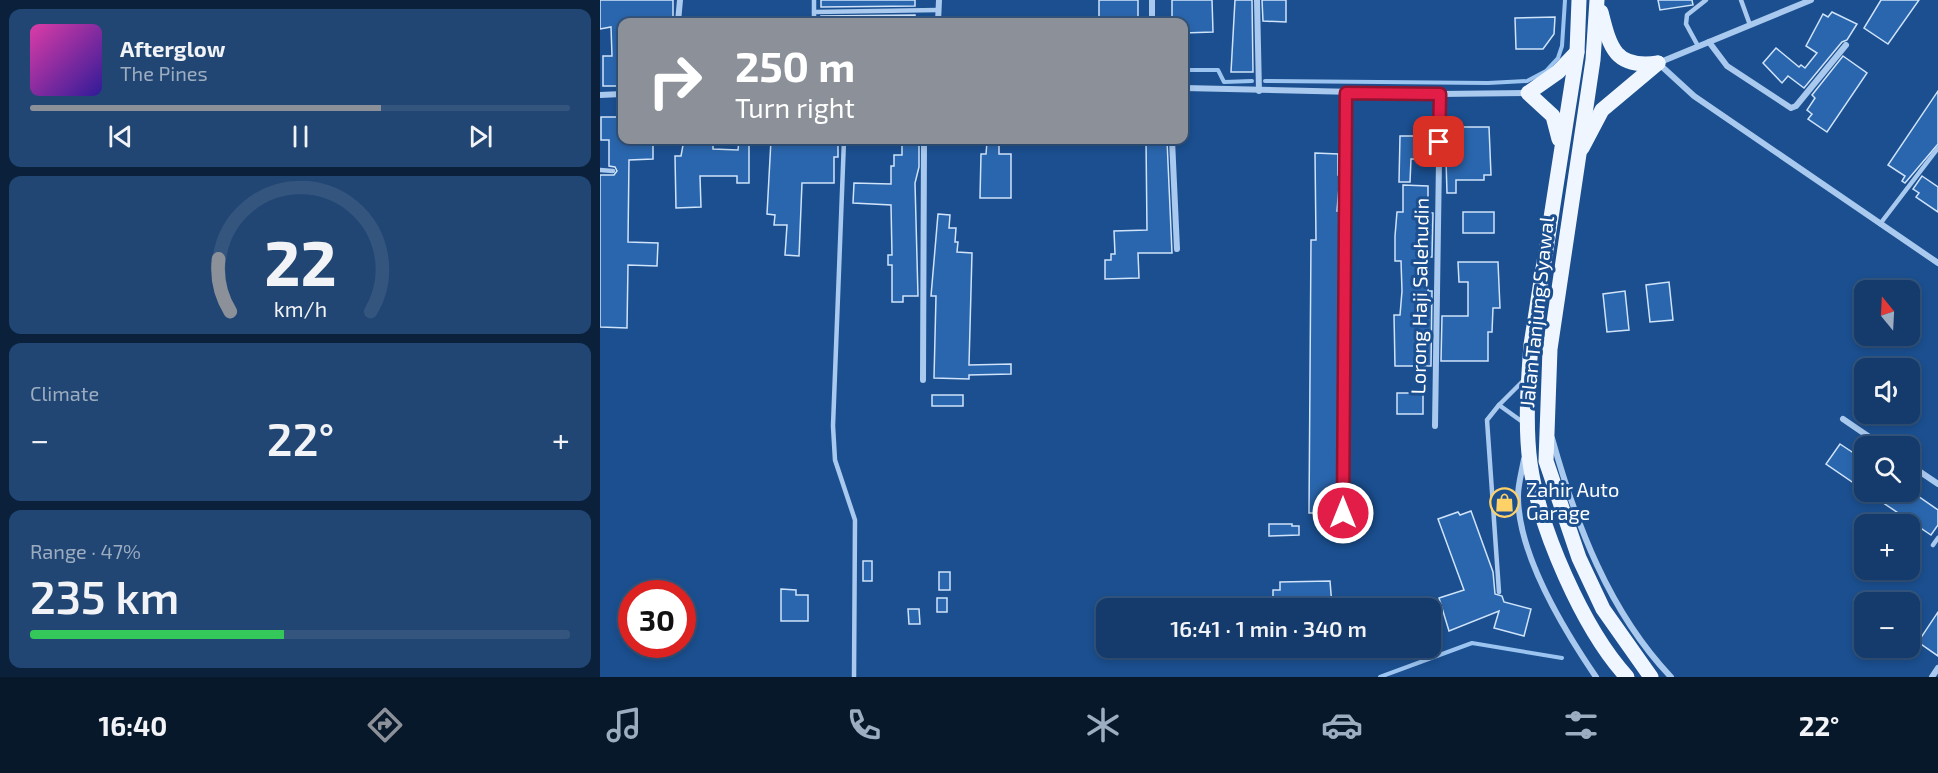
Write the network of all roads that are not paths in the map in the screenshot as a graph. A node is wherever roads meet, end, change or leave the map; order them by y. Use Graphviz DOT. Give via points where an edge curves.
graph roads {
  1 [pos="680,0"];
  2 [pos="814,0"];
  3 [pos="939,0"];
  4 [pos="1152,0"];
  5 [pos="1257,0"];
  6 [pos="1579,0"];
  7 [pos="1598,0"];
  8 [pos="1706,0"];
  9 [pos="1741,0"];
  10 [pos="1810,0"];
  11 [pos="938,10"];
  12 [pos="814,12"];
  13 [pos="678,18"];
  14 [pos="814,18"];
  15 [pos="938,18"];
  16 [pos="1152,18"];
  17 [pos="1750,25"];
  18 [pos="1708,42"];
  19 [pos="1846,45"];
  20 [pos="1698,46"];
  21 [pos="1577,52"];
  22 [pos="1658,63"];
  23 [pos="1188,88"];
  24 [pos="1259,91"];
  25 [pos="1346,93"];
  26 [pos="1528,93"];
  27 [pos="618,94"];
  28 [pos="1440,94"];
  29 [pos="600,95"];
  30 [pos="844,144"];
  31 [pos="924,144"];
  32 [pos="1172,144"];
  33 [pos="1561,145"];
  34 [pos="1938,148"];
  35 [pos="1577,156"];
  36 [pos="600,170"];
  37 [pos="614,171"];
  38 [pos="1880,224"];
  39 [pos="1177,249"];
  40 [pos="1938,263"];
  41 [pos="1529,376"];
  42 [pos="923,380"];
  43 [pos="1498,405"];
  44 [pos="1546,418"];
  45 [pos="1843,419"];
  46 [pos="1435,426"];
  47 [pos="1529,426"];
  48 [pos="1868,436"];
  49 [pos="1920,472"];
  50 [pos="1938,484"];
  51 [pos="1343,513"];
  52 [pos="1938,538"];
  53 [pos="1933,545"];
  54 [pos="1498,592"];
  55 [pos="1938,668"];
  56 [pos="854,677"];
  57 [pos="1596,677"];
  58 [pos="1627,677"];
  59 [pos="1651,677"];
  60 [pos="1671,677"];
  61 [pos="1932,677"];
  1 -- 13 [label="street"];
  2 -- 12 [label="lane"];
  3 -- 11 [label="street"];
  4 -- 16 [label="street"];
  5 -- 24 [label="street"];
  6 -- 21 [label="main road, Jalan Tanjung Syawal"];
  7 -- 22 [label="main road" via="1614,54 1628,62"];
  7 -- 35 [label="main road, Jalan Tanjung Syawal" via="1593,60"];
  8 -- 20 [label="lane" via="1687,15 1686,24"];
  9 -- 17 [label="lane"];
  10 -- 17 [label="street"];
  11 -- 12 [label="lane"];
  11 -- 15 [label="street"];
  12 -- 14 [label="lane"];
  17 -- 18 [label="street"];
  18 -- 19 [label="street" via="1727,66 1791,108"];
  18 -- 20 [label="street"];
  20 -- 22 [label="street"];
  21 -- 26 [label="main road" via="1558,72"];
  21 -- 33 [label="main road, Jalan Tanjung Syawal"];
  22 -- 35 [label="main road" via="1602,110"];
  22 -- 38 [label="street" via="1694,96"];
  23 -- 24 [label="street"];
  24 -- 25 [label="street"];
  25 -- 28 [label="street"];
  25 -- 51 [label="street"];
  26 -- 28 [label="street"];
  26 -- 33 [label="main road" via="1553,116"];
  27 -- 29 [label="street"];
  28 -- 46 [label="street, Lorong Haji Salehudin"];
  30 -- 56 [label="lane" via="833,426 835,460 855,520"];
  31 -- 42 [label="street"];
  32 -- 39 [label="street"];
  33 -- 41 [label="main road, Jalan Tanjung Syawal"];
  34 -- 38 [label="lane"];
  35 -- 44 [label="main road, Jalan Tanjung Syawal" via="1550,349"];
  36 -- 37 [label="lane"];
  38 -- 40 [label="street"];
  41 -- 43 [label="lane"];
  41 -- 47 [label="main road, Jalan Tanjung Syawal"];
  43 -- 47 [label="lane"];
  43 -- 54 [label="lane" via="1487,420"];
  44 -- 59 [label="main road, Jalan Tanjung Syawal" via="1546,461 1579,558 1604,609"];
  44 -- 60 [label="street" via="1570,497 1608,590 1632,630"];
  45 -- 48 [label="street"];
  47 -- 57 [label="street" via="1518,496 1524,532 1554,611"];
  47 -- 58 [label="main road, Jalan Tanjung Syawal" via="1530,464 1561,566 1608,656"];
  49 -- 50 [label="street"];
  52 -- 53 [label="lane"];
  55 -- 61 [label="street"];
}
